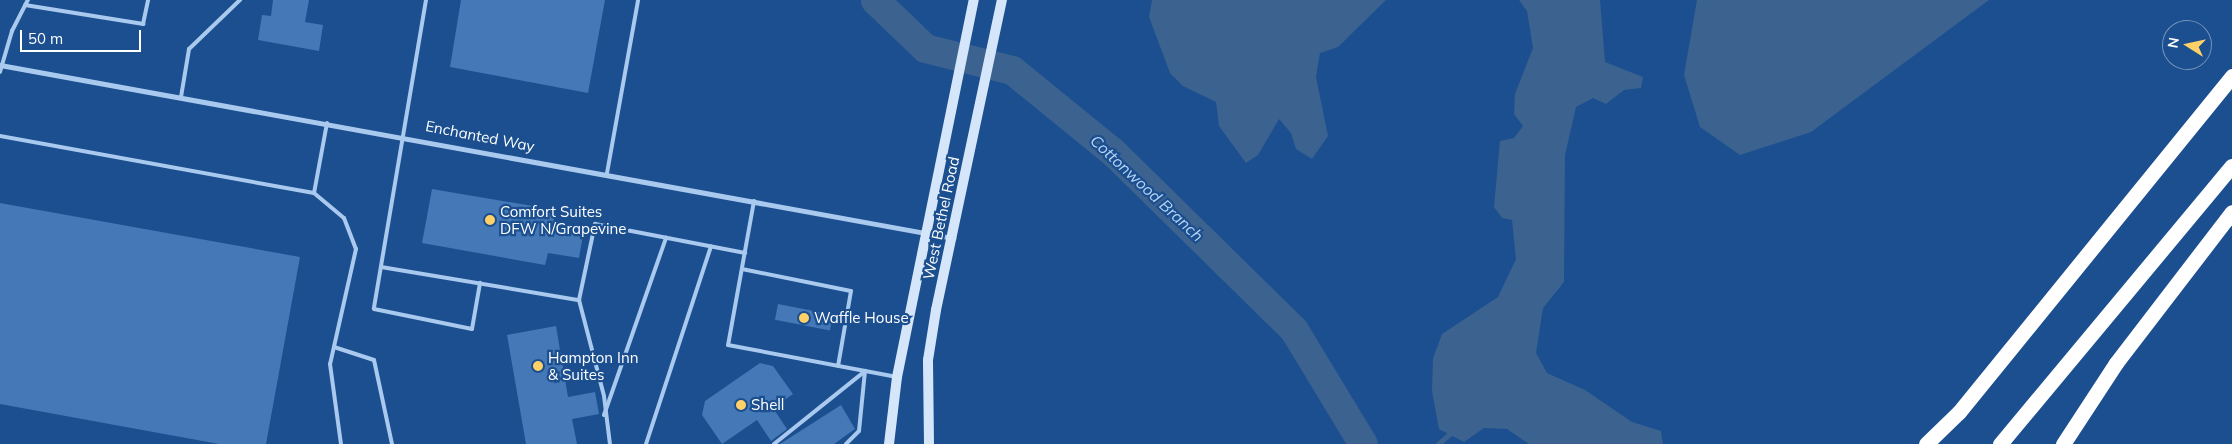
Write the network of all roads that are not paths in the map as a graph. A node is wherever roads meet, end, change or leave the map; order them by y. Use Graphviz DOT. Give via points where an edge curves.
graph roads {
  1 [pos="28,0"];
  2 [pos="148,0"];
  3 [pos="240,0"];
  4 [pos="426,0"];
  5 [pos="638,0"];
  6 [pos="974,0"];
  7 [pos="1002,3"];
  8 [pos="25,5"];
  9 [pos="1,65"];
  10 [pos="0,72"];
  11 [pos="2232,76"];
  12 [pos="181,97"];
  13 [pos="327,122"];
  14 [pos="402,134"];
  15 [pos="0,136"];
  16 [pos="2232,166"];
  17 [pos="607,173"];
  18 [pos="314,193"];
  19 [pos="754,201"];
  20 [pos="2232,212"];
  21 [pos="926,233"];
  22 [pos="666,238"];
  23 [pos="953,238"];
  24 [pos="711,246"];
  25 [pos="745,253"];
  26 [pos="380,267"];
  27 [pos="742,269"];
  28 [pos="480,283"];
  29 [pos="579,300"];
  30 [pos="334,347"];
  31 [pos="838,366"];
  32 [pos="866,372"];
  33 [pos="896,377"];
  34 [pos="604,415"];
  35 [pos="341,444"];
  36 [pos="392,444"];
  37 [pos="610,444"];
  38 [pos="646,444"];
  39 [pos="774,444"];
  40 [pos="846,444"];
  41 [pos="889,444"];
  42 [pos="929,444"];
  43 [pos="1926,444"];
  44 [pos="2000,444"];
  45 [pos="2063,444"];
  1 -- 8 [label="lane"];
  2 -- 8 [label="lane" via="143,24"];
  3 -- 12 [label="lane" via="190,50"];
  4 -- 14 [label="lane"];
  5 -- 17 [label="lane"];
  6 -- 21 [label="main road, West Bethel Road"];
  7 -- 23 [label="main road, West Bethel Road"];
  8 -- 9 [label="lane"];
  9 -- 10 [label="lane"];
  9 -- 12 [label="street, Enchanted Way"];
  11 -- 43 [label="highway" via="1959,412"];
  12 -- 13 [label="street, Enchanted Way"];
  13 -- 14 [label="street, Enchanted Way"];
  13 -- 18 [label="lane"];
  14 -- 17 [label="street, Enchanted Way"];
  14 -- 26 [label="lane"];
  15 -- 18 [label="lane"];
  16 -- 44 [label="highway"];
  17 -- 19 [label="street, Enchanted Way"];
  18 -- 30 [label="lane" via="344,218 356,249"];
  19 -- 21 [label="street, Enchanted Way"];
  19 -- 25 [label="lane"];
  20 -- 45 [label="highway" via="2116,363"];
  21 -- 23 [label="street, Enchanted Way"];
  21 -- 33 [label="main road, West Bethel Road"];
  22 -- 24 [label="lane"];
  22 -- 29 [label="lane" via="595,224"];
  22 -- 34 [label="lane"];
  23 -- 42 [label="main road, West Bethel Road" via="928,360"];
  24 -- 25 [label="lane"];
  24 -- 38 [label="lane"];
  25 -- 27 [label="lane"];
  26 -- 28 [label="lane"];
  26 -- 28 [label="lane" via="374,309 472,329"];
  27 -- 31 [label="lane" via="851,291"];
  27 -- 31 [label="lane" via="728,345"];
  28 -- 29 [label="lane"];
  29 -- 34 [label="lane"];
  30 -- 35 [label="lane" via="330,364"];
  30 -- 36 [label="lane" via="374,360"];
  31 -- 32 [label="lane"];
  32 -- 33 [label="lane"];
  32 -- 39 [label="lane"];
  32 -- 40 [label="lane" via="859,432"];
  33 -- 41 [label="main road, West Bethel Road"];
  34 -- 37 [label="lane"];
}
